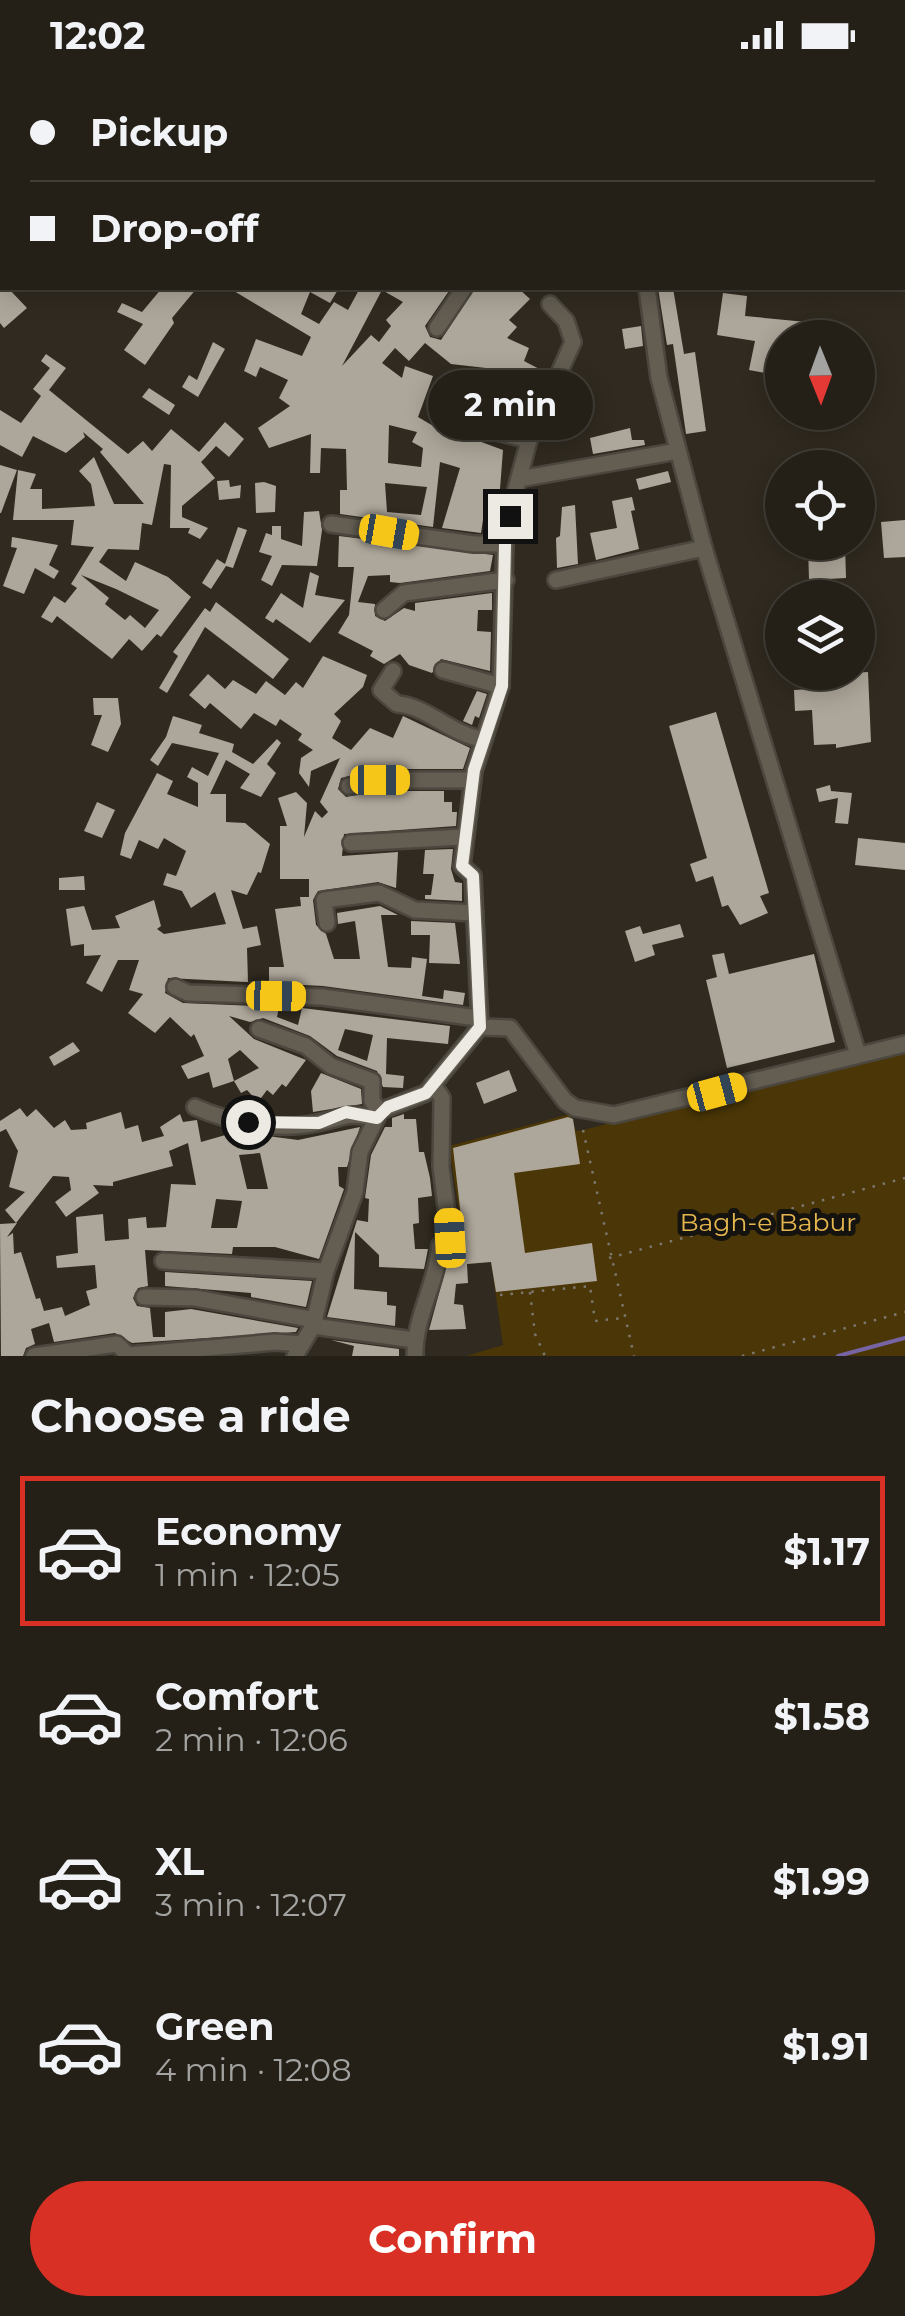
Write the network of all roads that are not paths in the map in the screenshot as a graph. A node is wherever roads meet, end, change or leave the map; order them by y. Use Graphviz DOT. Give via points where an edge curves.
graph roads {
  1 [pos="463,290"];
  2 [pos="646,290"];
  3 [pos="550,304"];
  4 [pos="437,328"];
  5 [pos="482,428"];
  6 [pos="529,440"];
  7 [pos="678,451"];
  8 [pos="518,479"];
  9 [pos="331,524"];
  10 [pos="505,544"];
  11 [pos="704,548"];
  12 [pos="506,580"];
  13 [pos="556,580"];
  14 [pos="384,610"];
  15 [pos="443,670"];
  16 [pos="393,671"];
  17 [pos="502,686"];
  18 [pos="482,740"];
  19 [pos="472,780"];
  20 [pos="350,786"];
  21 [pos="463,837"];
  22 [pos="351,843"];
  23 [pos="475,913"];
  24 [pos="327,924"];
  25 [pos="175,987"];
  26 [pos="478,1023"];
  27 [pos="259,1029"];
  28 [pos="905,1044"];
  29 [pos="858,1056"];
  30 [pos="433,1084"];
  31 [pos="195,1106"];
  32 [pos="379,1114"];
  33 [pos="163,1261"];
  34 [pos="326,1271"];
  35 [pos="144,1298"];
  36 [pos="314,1323"];
  37 [pos="414,1348"];
  38 [pos="298,1350"];
  39 [pos="34,1356"];
  1 -- 4 [label="street"];
  2 -- 7 [label="street"];
  3 -- 6 [label="street" via="573,342"];
  5 -- 6 [label="street"];
  6 -- 8 [label="street"];
  7 -- 8 [label="street"];
  7 -- 11 [label="street"];
  8 -- 10 [label="street"];
  9 -- 10 [label="street"];
  10 -- 12 [label="street"];
  11 -- 13 [label="street"];
  11 -- 29 [label="street"];
  12 -- 14 [label="street" via="404,593"];
  12 -- 17 [label="street"];
  15 -- 17 [label="street"];
  16 -- 18 [label="street" via="382,690 397,704"];
  17 -- 18 [label="street"];
  18 -- 19 [label="street"];
  19 -- 20 [label="street"];
  19 -- 21 [label="street"];
  21 -- 22 [label="street"];
  21 -- 23 [label="street" via="462,866 473,876"];
  23 -- 24 [label="street" via="415,910 365,893 324,900"];
  23 -- 26 [label="street"];
  25 -- 26 [label="street" via="188,993 322,997"];
  26 -- 29 [label="street" via="516,1032 575,1108 614,1115"];
  26 -- 30 [label="street"];
  27 -- 32 [label="street" via="372,1081"];
  28 -- 29 [label="street"];
  30 -- 32 [label="street"];
  30 -- 37 [label="street" via="442,1098 450,1238 440,1245"];
  31 -- 32 [label="street" via="216,1116 284,1125 319,1123 346,1112"];
  32 -- 34 [label="street" via="360,1152 355,1192"];
  33 -- 34 [label="street"];
  34 -- 36 [label="street"];
  35 -- 36 [label="street" via="195,1298"];
  36 -- 37 [label="street"];
  36 -- 38 [label="street"];
  38 -- 39 [label="street" via="258,1343 128,1355 117,1344"];
}
